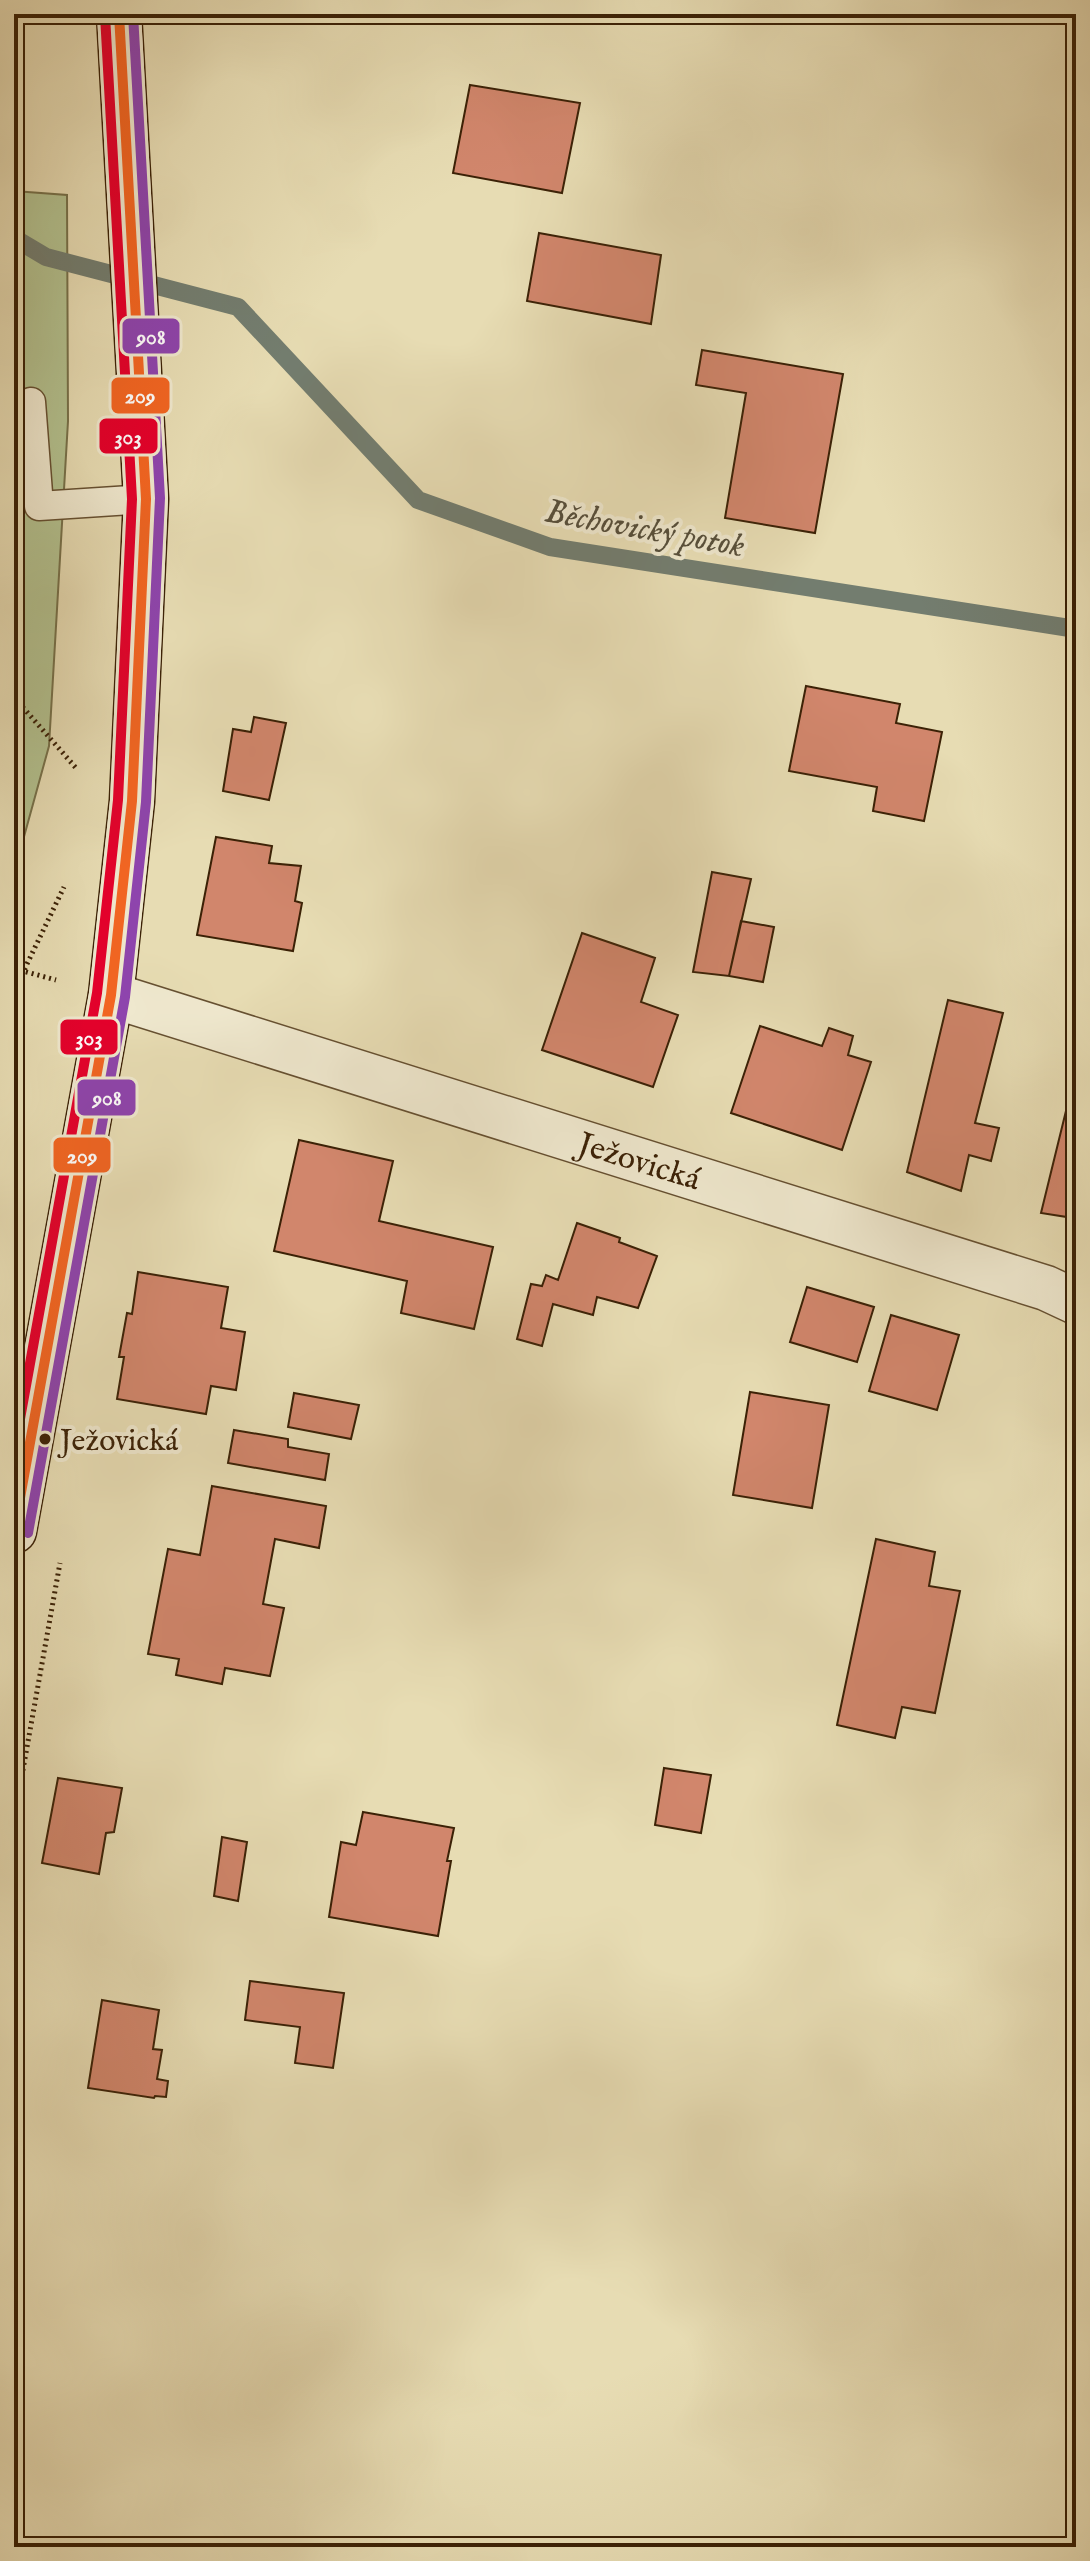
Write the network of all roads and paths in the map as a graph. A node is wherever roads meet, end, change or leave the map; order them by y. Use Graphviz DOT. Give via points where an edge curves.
graph roads {
  1 [pos="119,14"];
  2 [pos="31,402"];
  3 [pos="146,499"];
  4 [pos="14,685"];
  5 [pos="78,753"];
  6 [pos="68,878"];
  7 [pos="23,971"];
  8 [pos="14,972"];
  9 [pos="14,991"];
  10 [pos="111,995"];
  11 [pos="1076,1302"];
  12 [pos="14,1531"];
  1 -- 3 [label="street"];
  2 -- 3 [label="lane" via="39,506"];
  3 -- 10 [label="street" via="132,801"];
  4 -- 5 [label="path" via="20,704 77,769"];
  6 -- 7 [label="path"];
  7 -- 8 [label="path"];
  7 -- 9 [label="path"];
  10 -- 11 [label="street, Ježovická" via="1046,1288"];
  10 -- 12 [label="street"];
}
